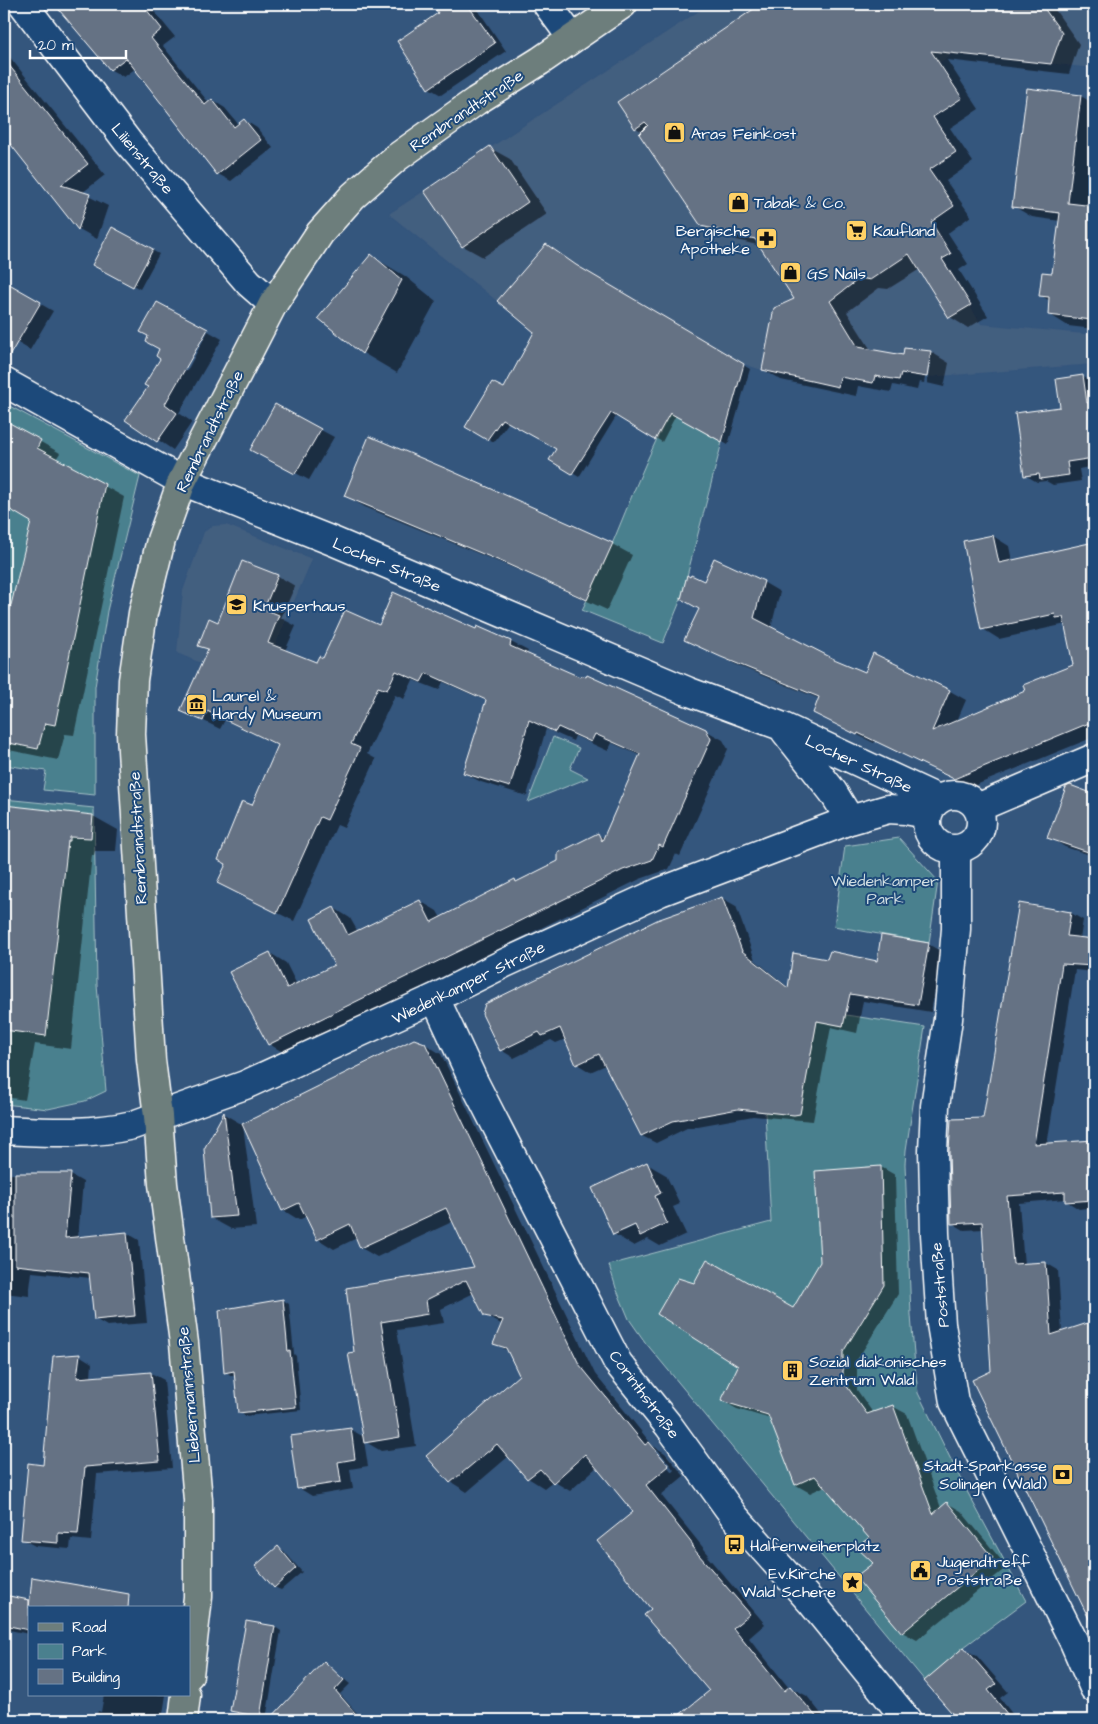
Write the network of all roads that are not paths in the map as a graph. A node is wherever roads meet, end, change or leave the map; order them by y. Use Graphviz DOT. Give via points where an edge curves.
graph roads {
  1 [pos="23,4"];
  2 [pos="547,4"];
  3 [pos="623,4"];
  4 [pos="572,38"];
  5 [pos="273,304"];
  6 [pos="4,382"];
  7 [pos="182,481"];
  8 [pos="781,726"];
  9 [pos="1094,758"];
  10 [pos="933,807"];
  11 [pos="977,808"];
  12 [pos="850,820"];
  13 [pos="956,849"];
  14 [pos="435,998"];
  15 [pos="158,1116"];
  16 [pos="4,1130"];
  17 [pos="190,1666"];
  18 [pos="1094,1688"];
  19 [pos="186,1696"];
  20 [pos="182,1720"];
  21 [pos="907,1720"];
  1 -- 5 [label="street, Lilienstraße" via="128,142 249,282"];
  2 -- 4 [label="street"];
  3 -- 4 [label="main road, Rembrandtstraße"];
  4 -- 5 [label="main road, Rembrandtstraße" via="476,101 377,173 320,233"];
  5 -- 7 [label="main road, Rembrandtstraße"];
  6 -- 7 [label="street, Locher Straße"];
  7 -- 8 [label="street, Locher Straße" via="687,691"];
  7 -- 15 [label="main road, Rembrandtstraße" via="150,581 133,680 131,734 142,938"];
  8 -- 10 [label="street, Locher Straße"];
  8 -- 12 [label="street, Locher Straße" via="833,792"];
  9 -- 11 [label="street"];
  10 -- 11 [label="street, Wiedenkamper Straße" via="946,796 955,794 972,801"];
  10 -- 12 [label="street, Wiedenkamper Straße" via="888,809"];
  10 -- 13 [label="street" via="926,823 928,832 939,845"];
  11 -- 13 [label="street" via="981,816 979,833 970,844"];
  12 -- 14 [label="street, Wiedenkamper Straße" via="660,892"];
  13 -- 18 [label="street, Poststraße" via="956,929 935,1106 933,1151 935,1234 943,1333 954,1402"];
  14 -- 15 [label="street, Wiedenkamper Straße" via="245,1085"];
  14 -- 21 [label="street, Corinthstraße" via="473,1080 618,1363 669,1426 734,1516 812,1603"];
  15 -- 16 [label="street, Wiedenkamper Straße" via="114,1129 76,1133"];
  15 -- 17 [label="main road, Liebermannstraße" via="198,1500 198,1597"];
  19 -- 20 [label="main road"];
}
